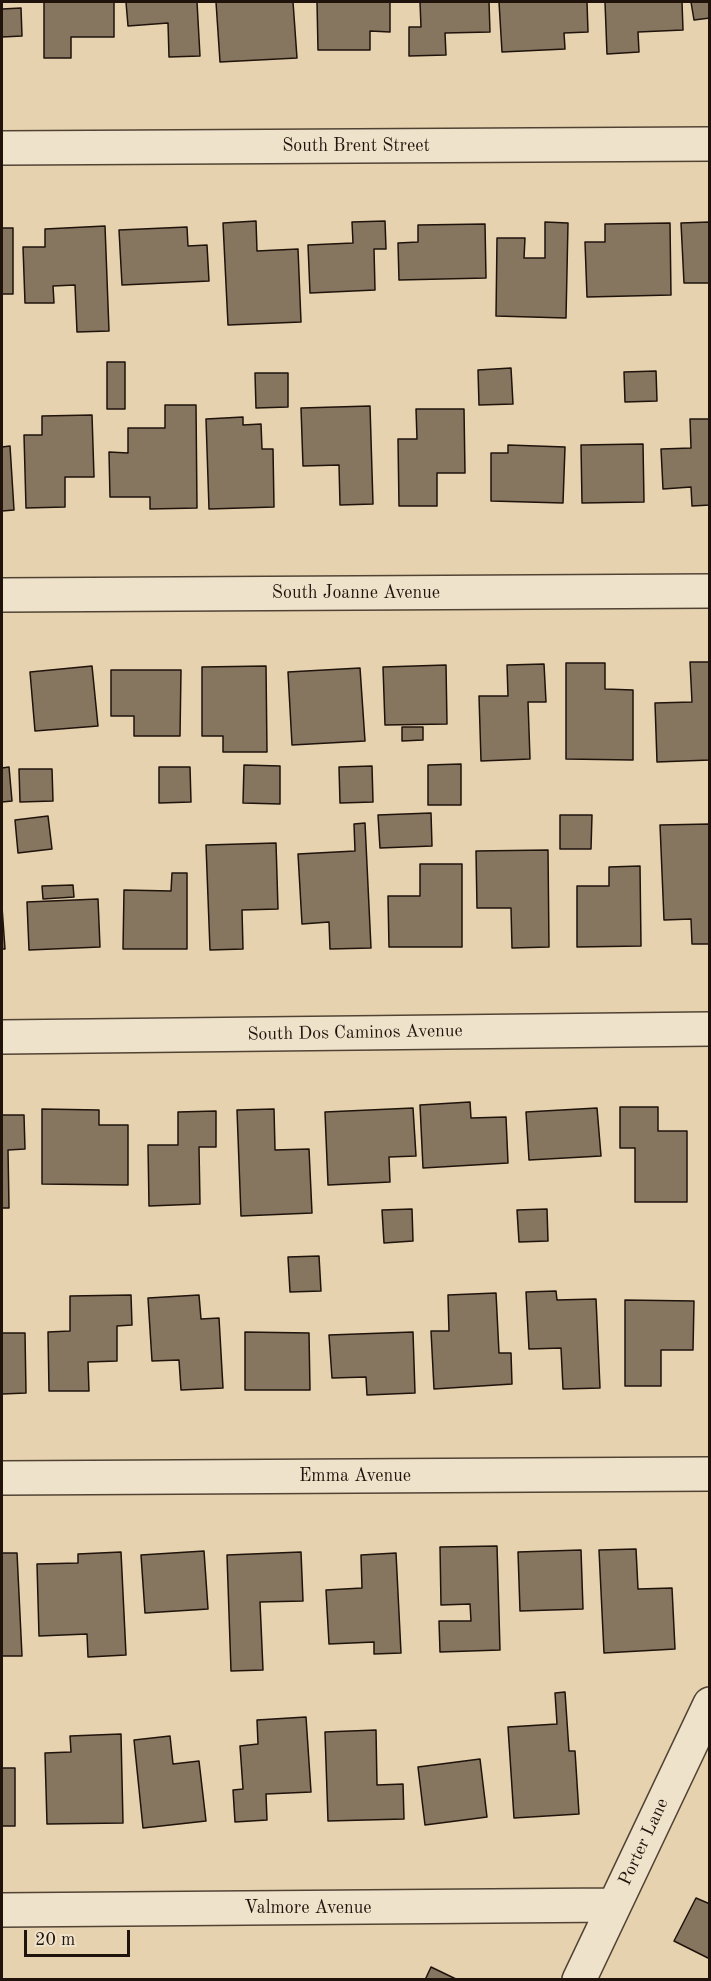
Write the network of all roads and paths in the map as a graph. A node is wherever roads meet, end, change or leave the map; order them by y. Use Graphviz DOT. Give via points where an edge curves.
graph roads {
  1 [pos="710,144"];
  2 [pos="2,148"];
  3 [pos="710,591"];
  4 [pos="2,595"];
  5 [pos="710,1029"];
  6 [pos="2,1037"];
  7 [pos="710,1474"];
  8 [pos="2,1478"];
  9 [pos="710,1704"];
  10 [pos="614,1905"];
  11 [pos="2,1910"];
  12 [pos="579,1980"];
  1 -- 2 [label="street, South Brent Street"];
  3 -- 4 [label="street, South Joanne Avenue"];
  5 -- 6 [label="street, South Dos Caminos Avenue"];
  7 -- 8 [label="street, Emma Avenue"];
  9 -- 10 [label="street, Porter Lane"];
  10 -- 11 [label="street, Valmore Avenue"];
  10 -- 12 [label="street, Porter Lane"];
}
